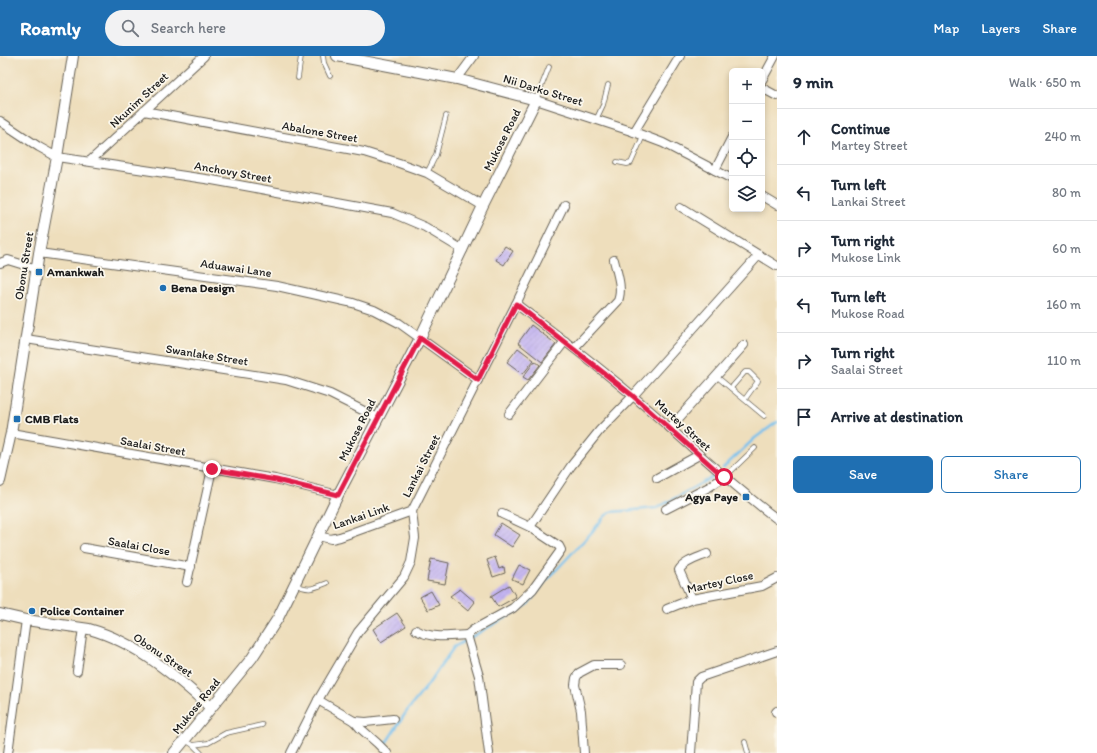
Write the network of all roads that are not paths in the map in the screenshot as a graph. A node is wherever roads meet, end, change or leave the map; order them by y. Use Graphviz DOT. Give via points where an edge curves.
graph roads {
  1 [pos="73,56"];
  2 [pos="204,56"];
  3 [pos="301,56"];
  4 [pos="323,56"];
  5 [pos="337,56"];
  6 [pos="474,56"];
  7 [pos="680,56"];
  8 [pos="775,56"];
  9 [pos="372,59"];
  10 [pos="549,67"];
  11 [pos="765,74"];
  12 [pos="330,76"];
  13 [pos="298,78"];
  14 [pos="457,78"];
  15 [pos="608,85"];
  16 [pos="765,90"];
  17 [pos="777,96"];
  18 [pos="536,100"];
  19 [pos="144,111"];
  20 [pos="446,116"];
  21 [pos="596,120"];
  22 [pos="0,121"];
  23 [pos="634,132"];
  24 [pos="643,136"];
  25 [pos="730,140"];
  26 [pos="57,157"];
  27 [pos="90,161"];
  28 [pos="617,162"];
  29 [pos="715,170"];
  30 [pos="427,173"];
  31 [pos="729,177"];
  32 [pos="765,198"];
  33 [pos="564,205"];
  34 [pos="777,205"];
  35 [pos="483,206"];
  36 [pos="681,207"];
  37 [pos="463,250"];
  38 [pos="39,253"];
  39 [pos="759,255"];
  40 [pos="614,260"];
  41 [pos="0,263"];
  42 [pos="777,266"];
  43 [pos="36,269"];
  44 [pos="516,304"];
  45 [pos="420,338"];
  46 [pos="26,339"];
  47 [pos="565,341"];
  48 [pos="744,345"];
  49 [pos="574,348"];
  50 [pos="716,376"];
  51 [pos="478,380"];
  52 [pos="731,388"];
  53 [pos="633,396"];
  54 [pos="745,399"];
  55 [pos="509,414"];
  56 [pos="764,416"];
  57 [pos="378,418"];
  58 [pos="670,428"];
  59 [pos="10,433"];
  60 [pos="754,448"];
  61 [pos="699,455"];
  62 [pos="212,469"];
  63 [pos="724,477"];
  64 [pos="657,478"];
  65 [pos="0,481"];
  66 [pos="338,495"];
  67 [pos="666,509"];
  68 [pos="412,511"];
  69 [pos="502,514"];
  70 [pos="777,519"];
  71 [pos="530,527"];
  72 [pos="318,536"];
  73 [pos="84,548"];
  74 [pos="707,554"];
  75 [pos="191,567"];
  76 [pos="777,578"];
  77 [pos="187,582"];
  78 [pos="326,583"];
  79 [pos="294,584"];
  80 [pos="692,599"];
  81 [pos="667,609"];
  82 [pos="0,614"];
  83 [pos="26,620"];
  84 [pos="83,628"];
  85 [pos="416,630"];
  86 [pos="467,636"];
  87 [pos="777,651"];
  88 [pos="621,665"];
  89 [pos="77,671"];
  90 [pos="318,700"];
  91 [pos="211,708"];
  92 [pos="394,719"];
  93 [pos="354,721"];
  94 [pos="262,725"];
  95 [pos="189,742"];
  96 [pos="745,742"];
  97 [pos="8,753"];
  98 [pos="174,753"];
  99 [pos="202,753"];
  100 [pos="291,753"];
  101 [pos="387,753"];
  102 [pos="489,753"];
  103 [pos="584,753"];
  104 [pos="691,753"];
  105 [pos="748,753"];
  1 -- 26 [label="street, Obonu Street"];
  2 -- 19 [label="street, Nkunim Street"];
  3 -- 13 [label="lane"];
  4 -- 12 [label="lane"];
  5 -- 9 [label="street, Nii Darko Street"];
  6 -- 14 [label="street"];
  7 -- 23 [label="street"];
  8 -- 11 [label="street"];
  9 -- 14 [label="street, Nii Darko Street"];
  10 -- 18 [label="lane"];
  14 -- 18 [label="street, Nii Darko Street"];
  15 -- 21 [label="lane"];
  16 -- 17 [label="street"];
  18 -- 21 [label="street, Nii Darko Street"];
  18 -- 35 [label="street, Mukose Road"];
  19 -- 27 [label="street, Nkunim Street"];
  19 -- 30 [label="street, Abalone Street" via="345,148 400,162"];
  20 -- 30 [label="lane" via="436,155"];
  21 -- 23 [label="street, Nii Darko Street"];
  22 -- 26 [label="street, Anchovy Street"];
  23 -- 24 [label="street, Nii Darko Street"];
  24 -- 28 [label="lane" via="631,162"];
  24 -- 29 [label="street, Nii Darko Street" via="663,143"];
  25 -- 29 [label="street"];
  26 -- 27 [label="street, Anchovy Street"];
  26 -- 38 [label="street, Obonu Street"];
  27 -- 37 [label="street, Anchovy Street" via="392,213 425,227"];
  29 -- 31 [label="street, Nii Darko Street"];
  30 -- 35 [label="street, Abalone Street"];
  32 -- 34 [label="street"];
  33 -- 44 [label="street, Lankai Street"];
  35 -- 37 [label="street, Mukose Road"];
  36 -- 39 [label="street"];
  37 -- 45 [label="street, Mukose Road"];
  38 -- 43 [label="street, Obonu Street"];
  38 -- 45 [label="street, Aduawai Lane" via="277,286 346,301 385,316"];
  39 -- 42 [label="street"];
  39 -- 53 [label="street"];
  40 -- 49 [label="street" via="620,289 618,301"];
  41 -- 43 [label="street" via="8,260"];
  43 -- 46 [label="street, Obonu Street"];
  44 -- 47 [label="street, Martey Street"];
  44 -- 51 [label="street, Lankai Street"];
  45 -- 51 [label="street, Aduawai Lane"];
  45 -- 57 [label="street, Mukose Road"];
  46 -- 57 [label="street, Swanlake Street" via="286,380 330,394"];
  46 -- 59 [label="street, Obonu Street"];
  47 -- 49 [label="street, Martey Street"];
  47 -- 55 [label="street"];
  48 -- 50 [label="street"];
  49 -- 53 [label="street, Martey Street"];
  50 -- 52 [label="lane"];
  50 -- 58 [label="street"];
  51 -- 68 [label="street, Lankai Street"];
  52 -- 54 [label="lane"];
  52 -- 54 [label="lane" via="745,372 749,372 758,380"];
  53 -- 58 [label="street, Martey Street"];
  53 -- 71 [label="street" via="600,430 571,466"];
  54 -- 56 [label="lane"];
  57 -- 66 [label="street, Mukose Road"];
  58 -- 61 [label="street, Martey Street"];
  59 -- 62 [label="street, Saalai Street"];
  59 -- 65 [label="street, Obonu Street"];
  60 -- 63 [label="lane"];
  61 -- 63 [label="street, Martey Street"];
  61 -- 64 [label="street"];
  62 -- 66 [label="street, Saalai Street" via="276,480"];
  62 -- 75 [label="street"];
  63 -- 67 [label="street" via="709,488"];
  63 -- 70 [label="street, Martey Street"];
  66 -- 72 [label="street, Mukose Road"];
  68 -- 72 [label="street, Lankai Link" via="340,537 331,539"];
  68 -- 90 [label="street, Lankai Street" via="415,538 411,562 404,577 358,632"];
  69 -- 71 [label="street"];
  71 -- 86 [label="street" via="559,546 561,550 533,589 513,608 473,630"];
  72 -- 79 [label="street, Mukose Road"];
  73 -- 75 [label="street, Saalai Close"];
  74 -- 80 [label="street" via="682,566 680,570"];
  75 -- 77 [label="street"];
  76 -- 80 [label="street, Martey Close" via="762,586"];
  78 -- 79 [label="lane" via="310,589"];
  79 -- 91 [label="street, Mukose Road" via="278,618 262,643"];
  80 -- 81 [label="street, Martey Close"];
  82 -- 83 [label="street, Obonu Street"];
  83 -- 84 [label="street, Obonu Street"];
  83 -- 97 [label="street"];
  84 -- 89 [label="street"];
  84 -- 91 [label="street, Obonu Street" via="98,631 139,652 186,686"];
  85 -- 86 [label="street" via="444,637"];
  86 -- 102 [label="street" via="479,676"];
  87 -- 104 [label="street" via="701,677 696,682"];
  88 -- 103 [label="street" via="594,665 579,673 576,678"];
  90 -- 93 [label="street"];
  90 -- 100 [label="street, Lankai Street"];
  91 -- 95 [label="street, Mukose Road"];
  92 -- 93 [label="street"];
  93 -- 101 [label="street"];
  94 -- 95 [label="lane" via="226,733 208,743"];
  95 -- 98 [label="street, Mukose Road"];
  95 -- 99 [label="lane"];
  96 -- 105 [label="lane"];
}
